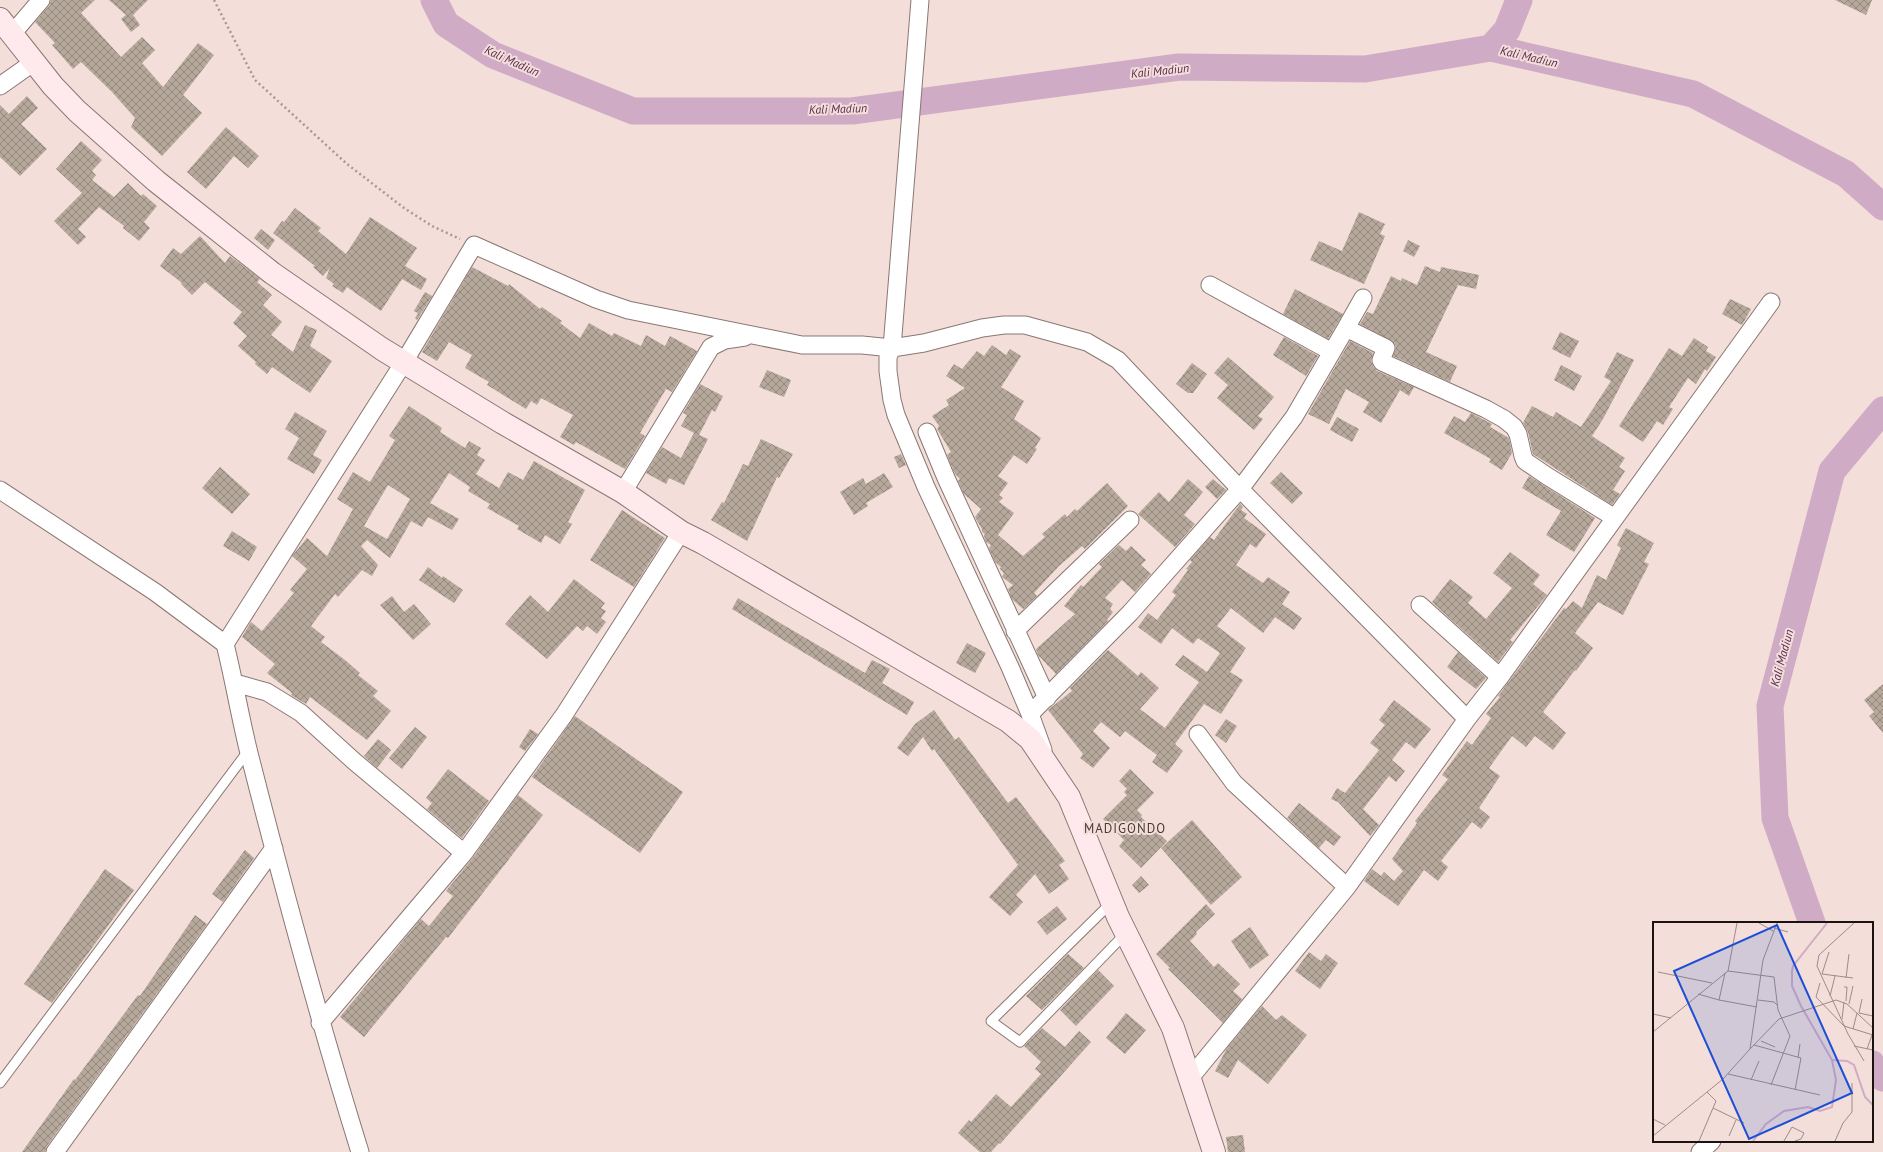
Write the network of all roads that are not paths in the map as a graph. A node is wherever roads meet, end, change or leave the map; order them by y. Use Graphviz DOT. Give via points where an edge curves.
graph roads {
  1 [pos="41,0"];
  2 [pos="920,0"];
  3 [pos="6,26"];
  4 [pos="34,62"];
  5 [pos="0,86"];
  6 [pos="1210,285"];
  7 [pos="1363,298"];
  8 [pos="1771,302"];
  9 [pos="1346,328"];
  10 [pos="755,335"];
  11 [pos="892,348"];
  12 [pos="1332,352"];
  13 [pos="404,362"];
  14 [pos="927,432"];
  15 [pos="1240,489"];
  16 [pos="0,490"];
  17 [pos="623,492"];
  18 [pos="1616,518"];
  19 [pos="1130,520"];
  20 [pos="681,532"];
  21 [pos="1420,606"];
  22 [pos="1015,632"];
  23 [pos="225,644"];
  24 [pos="1500,677"];
  25 [pos="235,683"];
  26 [pos="1046,698"];
  27 [pos="1030,714"];
  28 [pos="1467,719"];
  29 [pos="1198,734"];
  30 [pos="248,751"];
  31 [pos="1047,763"];
  32 [pos="274,848"];
  33 [pos="464,853"];
  34 [pos="1346,887"];
  35 [pos="1112,902"];
  36 [pos="1126,933"];
  37 [pos="320,1023"];
  38 [pos="1190,1078"];
  39 [pos="0,1083"];
  40 [pos="1711,1142"];
  41 [pos="55,1152"];
  42 [pos="360,1152"];
  43 [pos="1214,1152"];
  44 [pos="1700,1152"];
  1 -- 3 [label="street"];
  2 -- 11 [label="street"];
  3 -- 4 [label="main road"];
  4 -- 5 [label="street"];
  4 -- 13 [label="main road" via="53,86 97,129 220,234 312,301"];
  6 -- 12 [label="street"];
  7 -- 9 [label="street"];
  8 -- 18 [label="street"];
  9 -- 12 [label="street"];
  9 -- 18 [label="street" via="1386,348 1382,362 1504,419 1518,434 1525,461"];
  10 -- 11 [label="street" via="802,345"];
  10 -- 13 [label="street" via="628,310 596,299 474,245"];
  10 -- 17 [label="street" via="725,340 711,347"];
  11 -- 15 [label="street" via="1004,325 1025,325 1087,342 1118,360"];
  11 -- 27 [label="street" via="888,358 888,371 896,415 926,487"];
  12 -- 15 [label="street" via="1294,417"];
  13 -- 17 [label="main road"];
  13 -- 23 [label="street"];
  14 -- 22 [label="street"];
  15 -- 26 [label="street" via="1130,613"];
  15 -- 28 [label="street"];
  16 -- 23 [label="street" via="156,592"];
  17 -- 20 [label="main road"];
  18 -- 24 [label="street"];
  19 -- 22 [label="street"];
  20 -- 31 [label="main road" via="1008,721 1030,739"];
  20 -- 33 [label="street" via="564,715"];
  21 -- 24 [label="street"];
  22 -- 26 [label="street"];
  23 -- 25 [label="street"];
  24 -- 28 [label="street"];
  25 -- 30 [label="street"];
  25 -- 33 [label="street" via="267,692 301,713"];
  26 -- 27 [label="street"];
  27 -- 31 [label="street"];
  28 -- 34 [label="street"];
  29 -- 34 [label="street" via="1234,783"];
  30 -- 32 [label="street"];
  30 -- 39 [label="lane"];
  31 -- 35 [label="main road" via="1069,797"];
  32 -- 37 [label="street"];
  32 -- 41 [label="street"];
  33 -- 37 [label="street"];
  34 -- 38 [label="street"];
  35 -- 36 [label="main road"];
  35 -- 36 [label="lane" via="991,1021 1020,1042"];
  36 -- 38 [label="main road" via="1173,1028"];
  37 -- 42 [label="street"];
  38 -- 43 [label="main road"];
  40 -- 44 [label="street"];
}
